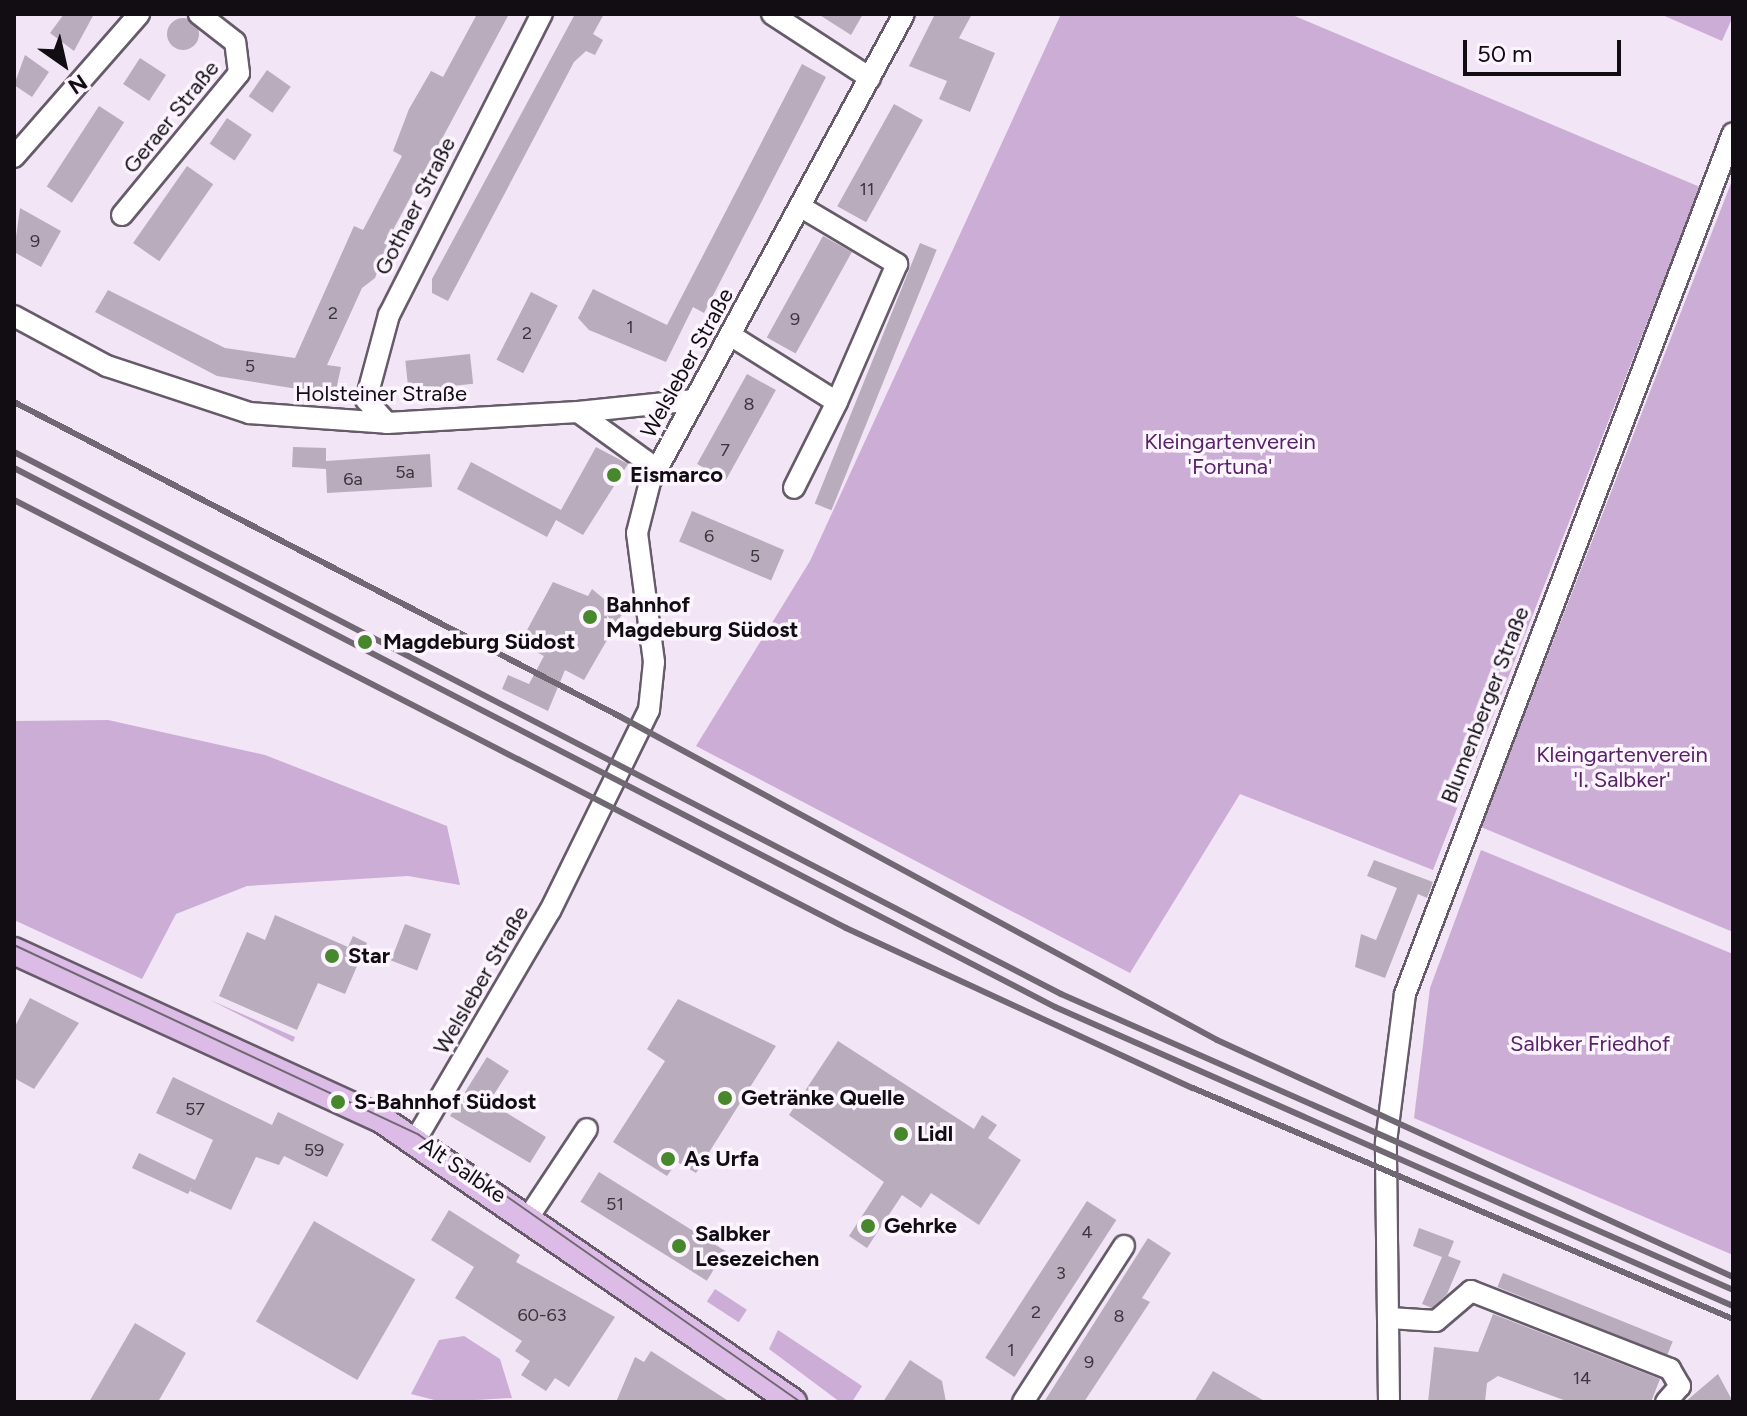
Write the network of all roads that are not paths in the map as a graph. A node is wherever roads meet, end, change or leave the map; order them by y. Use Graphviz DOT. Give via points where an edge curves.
graph roads {
  1 [pos="139,14"];
  2 [pos="199,14"];
  3 [pos="542,14"];
  4 [pos="772,14"];
  5 [pos="904,14"];
  6 [pos="870,78"];
  7 [pos="1733,133"];
  8 [pos="14,157"];
  9 [pos="801,207"];
  10 [pos="122,215"];
  11 [pos="14,316"];
  12 [pos="730,335"];
  13 [pos="694,400"];
  14 [pos="837,402"];
  15 [pos="578,412"];
  16 [pos="387,423"];
  17 [pos="657,469"];
  18 [pos="794,488"];
  19 [pos="14,951"];
  20 [pos="587,1129"];
  21 [pos="416,1139"];
  22 [pos="530,1215"];
  23 [pos="1124,1246"];
  24 [pos="1390,1318"];
  25 [pos="793,1402"];
  26 [pos="1023,1402"];
  27 [pos="1389,1402"];
  28 [pos="1666,1402"];
  1 -- 8 [label="street"];
  2 -- 10 [label="street, Geraer Straße" via="235,42 239,73"];
  3 -- 16 [label="street, Gothaer Straße" via="389,315 366,400"];
  4 -- 6 [label="street"];
  5 -- 6 [label="street, Welsleber Straße"];
  6 -- 9 [label="street, Welsleber Straße"];
  7 -- 24 [label="street, Blumenberger Straße" via="1405,994 1386,1142"];
  9 -- 12 [label="street, Welsleber Straße"];
  9 -- 14 [label="street" via="897,264"];
  11 -- 16 [label="street, Holsteiner Straße" via="107,366 201,401 291,419"];
  12 -- 13 [label="street, Welsleber Straße"];
  12 -- 14 [label="street"];
  13 -- 15 [label="street, Holsteiner Straße"];
  13 -- 17 [label="street, Welsleber Straße"];
  14 -- 18 [label="street"];
  15 -- 16 [label="street, Holsteiner Straße"];
  15 -- 17 [label="street"];
  17 -- 21 [label="street, Welsleber Straße" via="637,533 654,662 649,710 550,911"];
  19 -- 21 [label="main road, Alt Salbke"];
  20 -- 22 [label="street"];
  21 -- 22 [label="main road, Alt Salbke"];
  22 -- 25 [label="main road, Alt Salbke"];
  23 -- 26 [label="street"];
  24 -- 27 [label="street, Blumenberger Straße"];
  24 -- 28 [label="street" via="1436,1321 1471,1291 1670,1369 1680,1386"];
}
